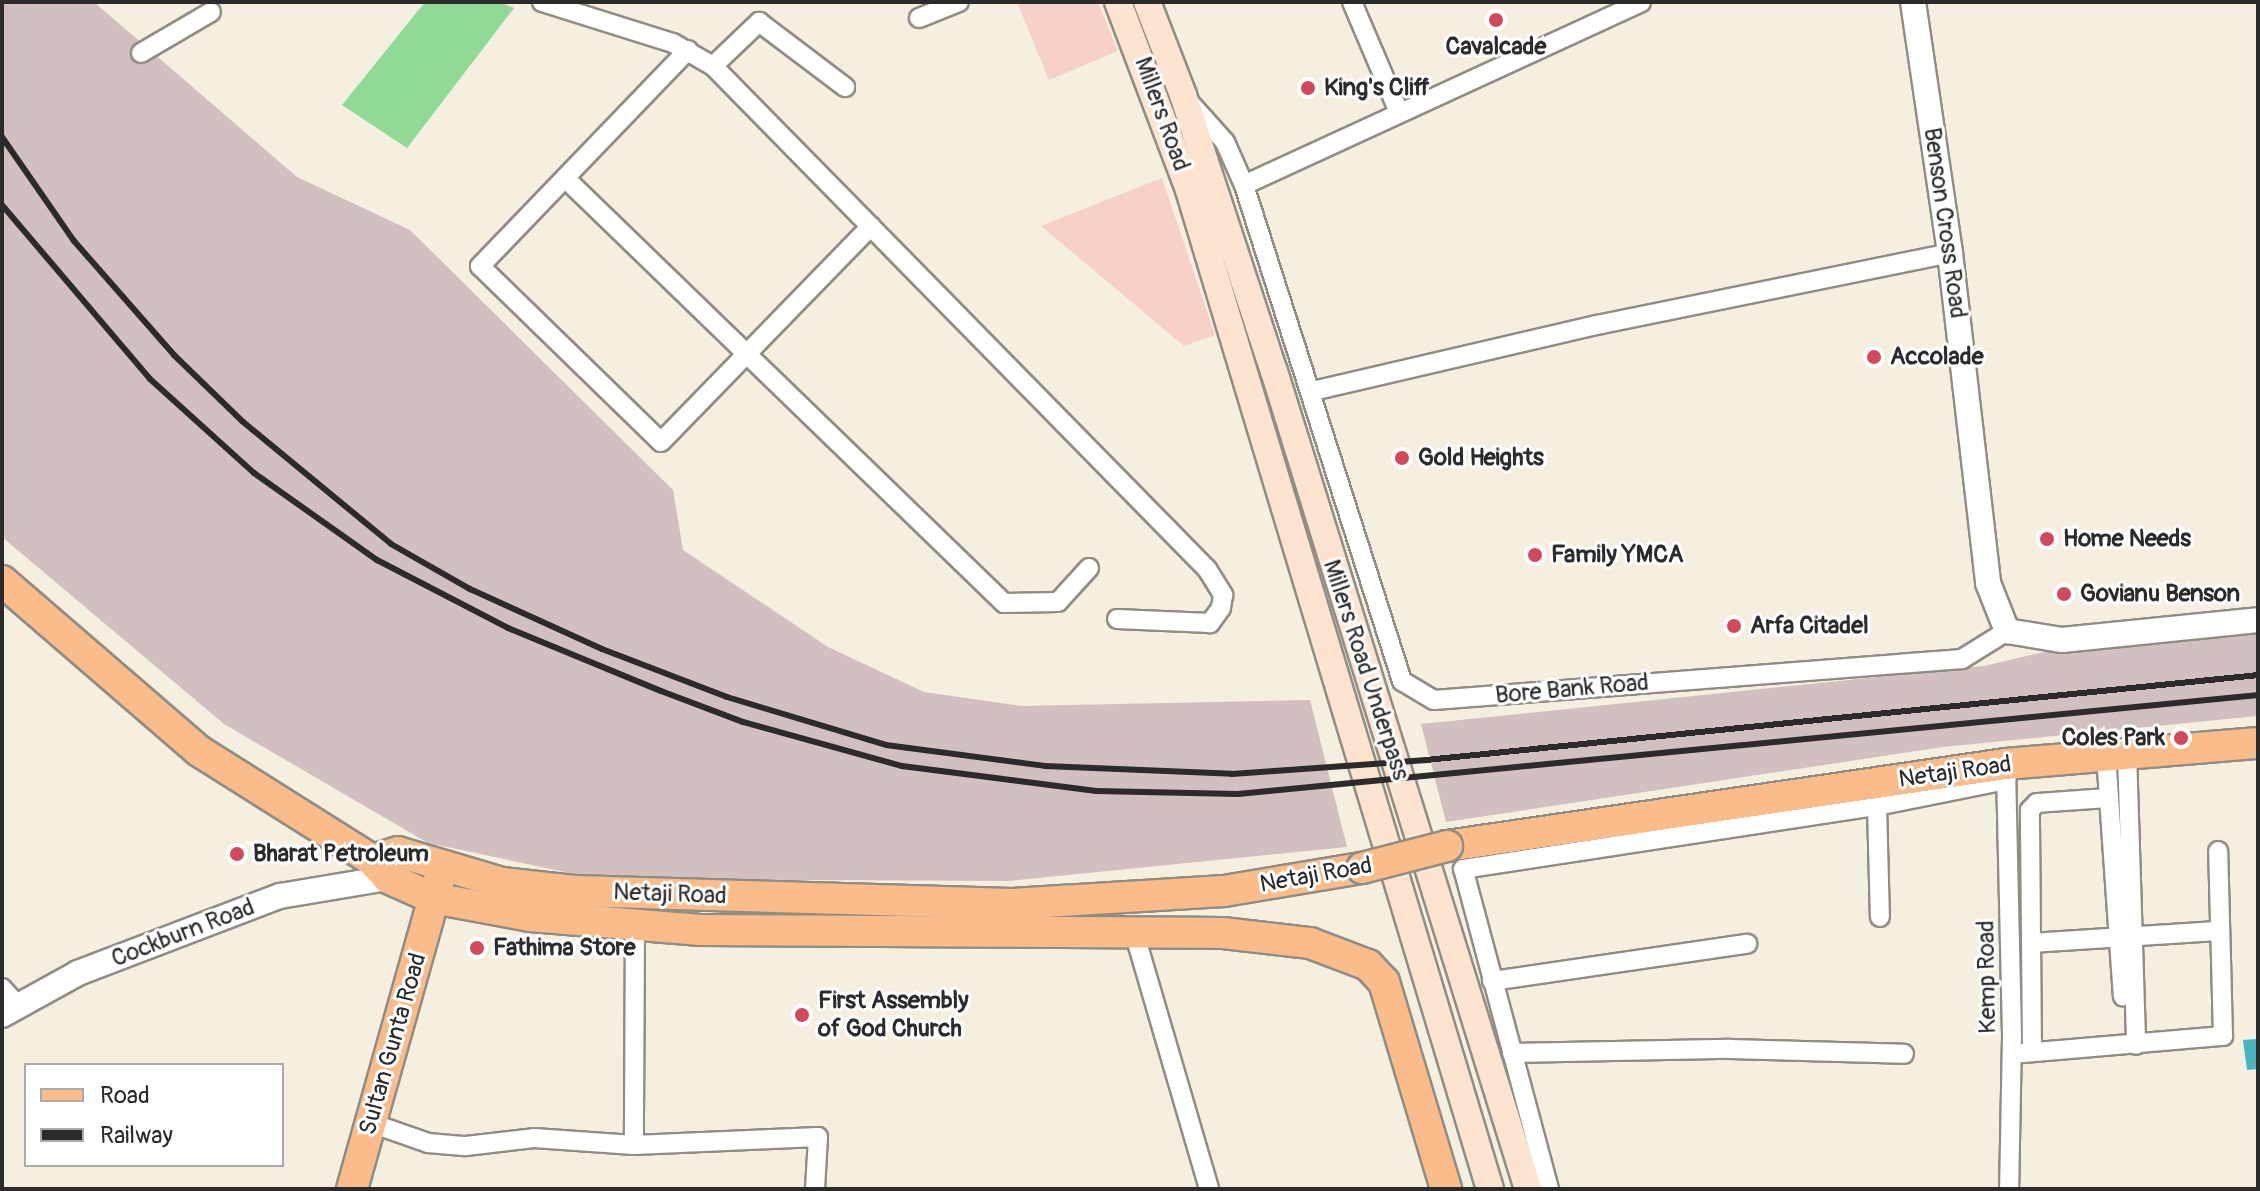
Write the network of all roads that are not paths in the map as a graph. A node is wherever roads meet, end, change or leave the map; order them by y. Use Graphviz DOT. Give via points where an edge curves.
graph roads {
  1 [pos="542,2"];
  2 [pos="959,2"];
  3 [pos="1118,2"];
  4 [pos="1147,2"];
  5 [pos="1352,2"];
  6 [pos="1641,2"];
  7 [pos="1913,2"];
  8 [pos="211,12"];
  9 [pos="919,18"];
  10 [pos="688,50"];
  11 [pos="141,53"];
  12 [pos="713,66"];
  13 [pos="845,87"];
  14 [pos="1183,95"];
  15 [pos="1399,112"];
  16 [pos="1202,152"];
  17 [pos="565,178"];
  18 [pos="1244,185"];
  19 [pos="871,226"];
  20 [pos="1200,227"];
  21 [pos="1950,253"];
  22 [pos="747,354"];
  23 [pos="1313,391"];
  24 [pos="1089,568"];
  25 [pos="5,588"];
  26 [pos="1117,619"];
  27 [pos="2258,620"];
  28 [pos="2007,631"];
  29 [pos="2258,743"];
  30 [pos="2116,754"];
  31 [pos="2006,772"];
  32 [pos="2109,798"];
  33 [pos="1877,806"];
  34 [pos="2218,851"];
  35 [pos="383,868"];
  36 [pos="443,868"];
  37 [pos="433,898"];
  38 [pos="1880,917"];
  39 [pos="635,927"];
  40 [pos="2220,931"];
  41 [pos="1134,932"];
  42 [pos="2126,937"];
  43 [pos="2032,943"];
  44 [pos="1747,944"];
  45 [pos="1492,981"];
  46 [pos="7,1003"];
  47 [pos="2131,1045"];
  48 [pos="2032,1052"];
  49 [pos="1512,1053"];
  50 [pos="1904,1054"];
  51 [pos="2012,1054"];
  52 [pos="371,1123"];
  53 [pos="634,1145"];
  54 [pos="352,1189"];
  55 [pos="815,1189"];
  56 [pos="1209,1189"];
  57 [pos="1446,1189"];
  58 [pos="1490,1189"];
  59 [pos="1528,1189"];
  60 [pos="1549,1189"];
  61 [pos="2009,1189"];
  1 -- 10 [label="street"];
  2 -- 9 [label="street"];
  3 -- 20 [label="main road, Millers Road"];
  4 -- 14 [label="main road, Millers Road"];
  5 -- 15 [label="street"];
  6 -- 15 [label="street"];
  7 -- 21 [label="street, Benson Cross Road"];
  8 -- 11 [label="street"];
  10 -- 12 [label="street"];
  10 -- 17 [label="street"];
  12 -- 13 [label="street" via="759,22"];
  12 -- 19 [label="street"];
  14 -- 16 [label="main road, Millers Road"];
  14 -- 18 [label="street, Bore Bank Road" via="1225,142"];
  15 -- 18 [label="street"];
  16 -- 59 [label="main road, Millers Road Underpass"];
  17 -- 22 [label="street"];
  17 -- 22 [label="street" via="480,266 661,442"];
  18 -- 23 [label="street, Bore Bank Road"];
  19 -- 22 [label="street"];
  19 -- 26 [label="street" via="1207,569 1223,595 1210,623"];
  20 -- 58 [label="main road, Millers Road Underpass"];
  21 -- 23 [label="street" via="1597,325"];
  21 -- 28 [label="street, Benson Cross Road" via="1988,583"];
  22 -- 24 [label="street" via="1004,603 1058,602"];
  23 -- 28 [label="street, Bore Bank Road" via="1402,681 1434,700 1962,659"];
  25 -- 35 [label="main road, Netaji Road" via="199,751"];
  27 -- 28 [label="street" via="2062,640"];
  29 -- 30 [label="main road, Netaji Road"];
  30 -- 31 [label="main road, Netaji Road"];
  30 -- 32 [label="street"];
  30 -- 42 [label="street"];
  31 -- 33 [label="street"];
  31 -- 36 [label="main road, Netaji Road, bridge" via="1447,846 1362,868 1224,891 1012,904 575,891 502,883"];
  31 -- 51 [label="street, Kemp Road"];
  32 -- 42 [label="street"];
  32 -- 43 [label="street" via="2037,803 2030,810"];
  33 -- 38 [label="street"];
  33 -- 45 [label="street" via="1463,869"];
  34 -- 40 [label="street"];
  35 -- 36 [label="main road, Netaji Road"];
  35 -- 37 [label="main road, Netaji Road"];
  35 -- 46 [label="street, Cockburn Road" via="280,896"];
  36 -- 37 [label="main road, Sultan Gunta Road"];
  37 -- 39 [label="main road, Netaji Road"];
  37 -- 52 [label="main road, Sultan Gunta Road"];
  39 -- 41 [label="main road, Netaji Road"];
  39 -- 53 [label="street"];
  40 -- 42 [label="street"];
  40 -- 47 [label="street" via="2223,1036"];
  41 -- 56 [label="street"];
  41 -- 57 [label="main road, Netaji Road" via="1223,933 1310,943 1368,965 1384,982"];
  42 -- 43 [label="street"];
  42 -- 47 [label="street"];
  43 -- 48 [label="street"];
  44 -- 45 [label="street"];
  45 -- 49 [label="street"];
  47 -- 48 [label="street"];
  48 -- 51 [label="street"];
  49 -- 50 [label="street" via="1730,1049"];
  49 -- 60 [label="street"];
  51 -- 61 [label="street, Kemp Road"];
  52 -- 53 [label="street" via="428,1143 466,1146 534,1138"];
  52 -- 54 [label="main road, Sultan Gunta Road"];
  53 -- 55 [label="street" via="818,1137"];
}
